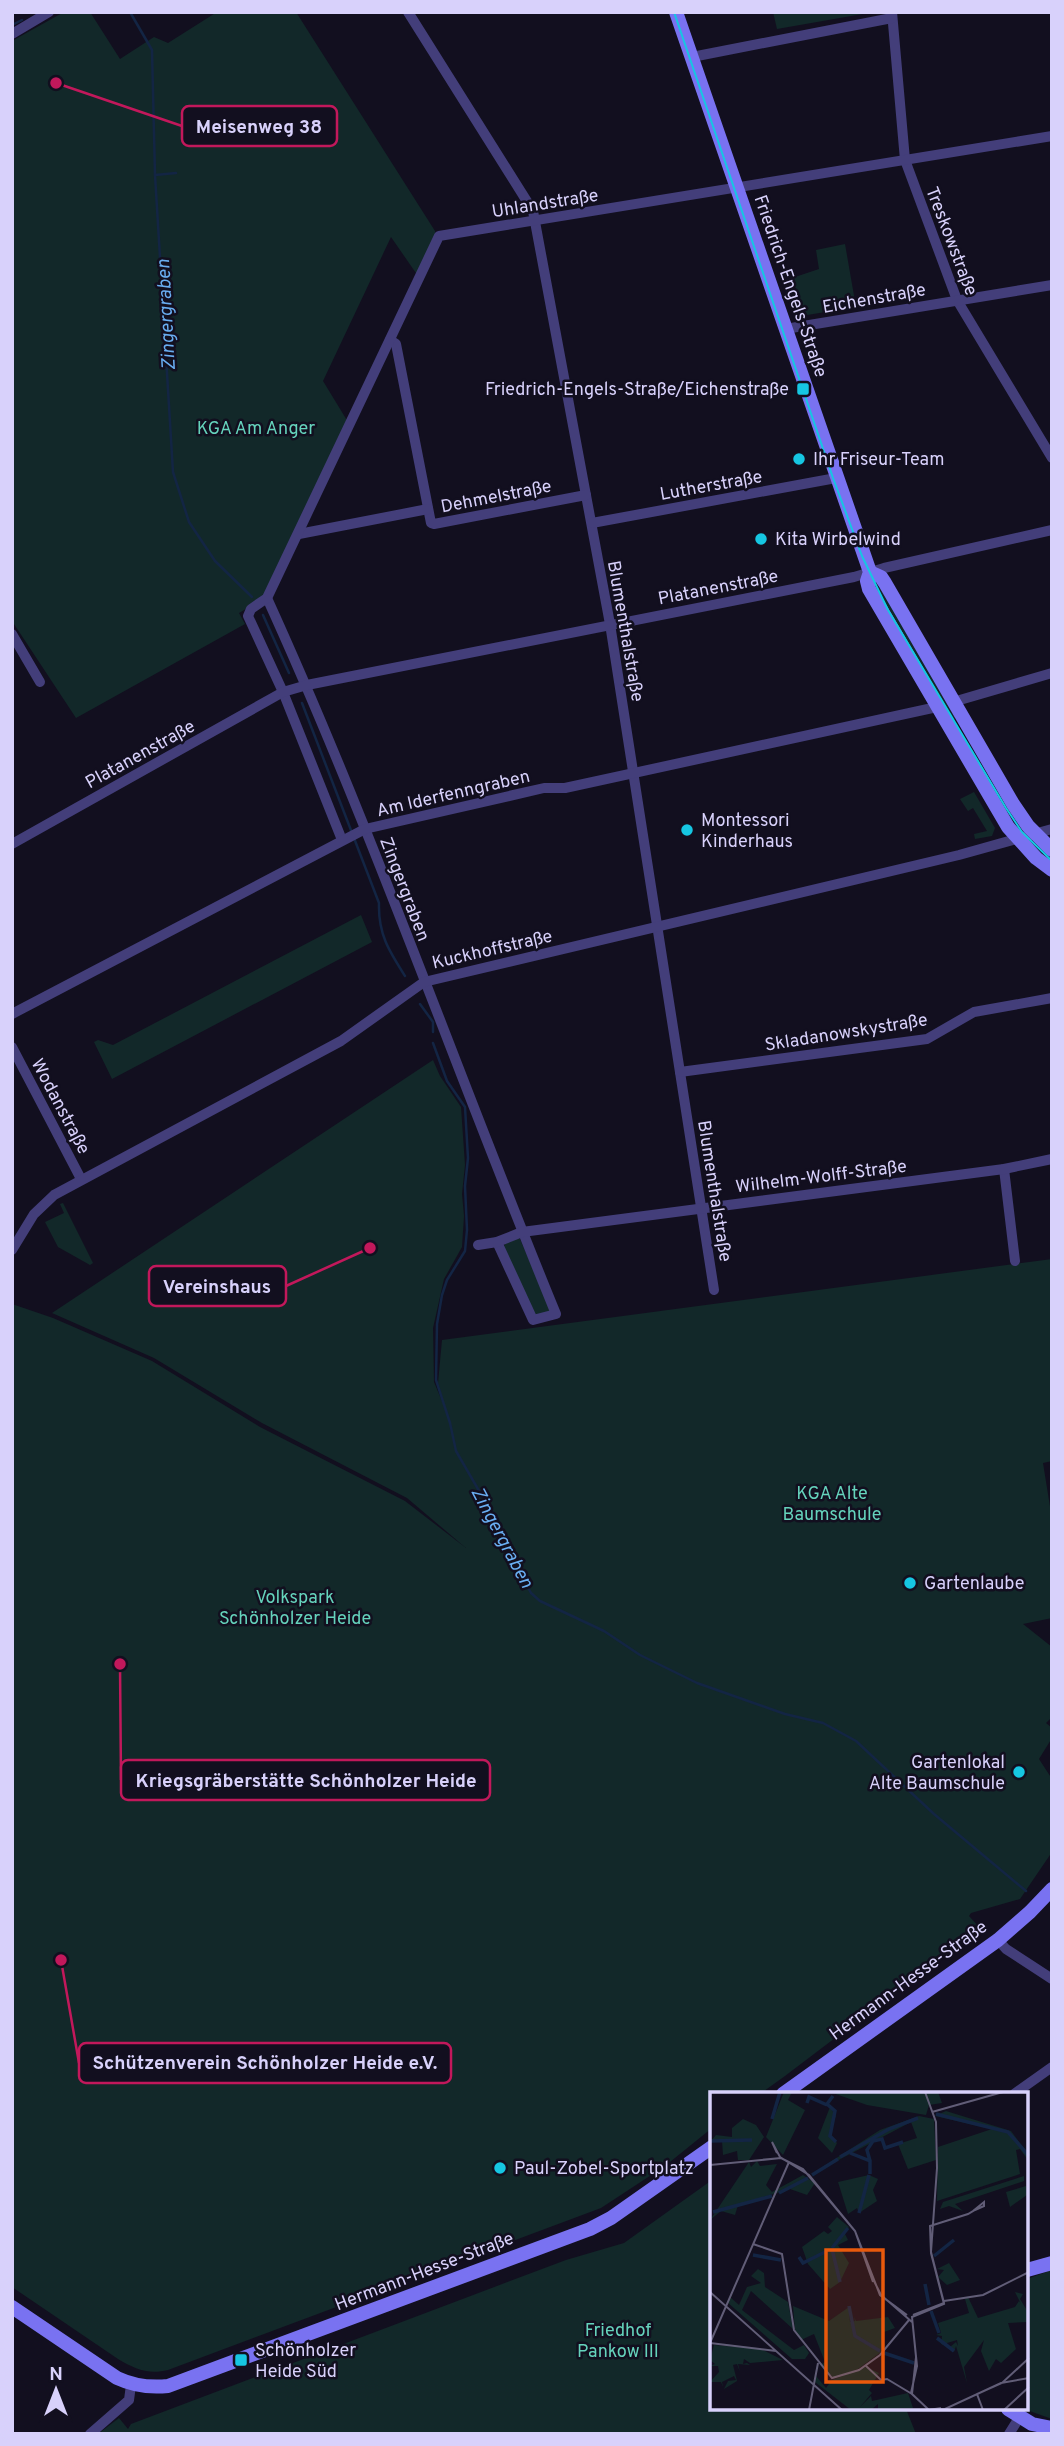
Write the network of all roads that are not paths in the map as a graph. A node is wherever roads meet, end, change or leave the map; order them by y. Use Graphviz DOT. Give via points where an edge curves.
graph roads {
  1 [pos="49,12"];
  2 [pos="408,12"];
  3 [pos="676,12"];
  4 [pos="892,15"];
  5 [pos="12,34"];
  6 [pos="692,57"];
  7 [pos="1052,136"];
  8 [pos="905,160"];
  9 [pos="737,188"];
  10 [pos="535,220"];
  11 [pos="1052,285"];
  12 [pos="957,300"];
  13 [pos="785,329"];
  14 [pos="390,340"];
  15 [pos="1052,458"];
  16 [pos="836,478"];
  17 [pos="586,495"];
  18 [pos="428,509"];
  19 [pos="592,523"];
  20 [pos="1052,530"];
  21 [pos="299,534"];
  22 [pos="870,572"];
  23 [pos="266,599"];
  24 [pos="610,624"];
  25 [pos="12,634"];
  26 [pos="1052,673"];
  27 [pos="40,682"];
  28 [pos="307,685"];
  29 [pos="283,692"];
  30 [pos="953,702"];
  31 [pos="937,707"];
  32 [pos="634,773"];
  33 [pos="1052,829"];
  34 [pos="353,835"];
  35 [pos="1036,835"];
  36 [pos="1018,840"];
  37 [pos="13,842"];
  38 [pos="1052,850"];
  39 [pos="1052,870"];
  40 [pos="658,927"];
  41 [pos="424,982"];
  42 [pos="1052,998"];
  43 [pos="12,1014"];
  44 [pos="12,1047"];
  45 [pos="680,1072"];
  46 [pos="1052,1159"];
  47 [pos="1004,1169"];
  48 [pos="81,1179"];
  49 [pos="701,1207"];
  50 [pos="522,1232"];
  51 [pos="497,1242"];
  52 [pos="478,1245"];
  53 [pos="12,1250"];
  54 [pos="1015,1261"];
  55 [pos="714,1290"];
  56 [pos="1051,1889"];
  57 [pos="998,1940"];
  58 [pos="1052,1979"];
  59 [pos="1052,2067"];
  60 [pos="786,2092"];
  61 [pos="1017,2092"];
  62 [pos="710,2148"];
  63 [pos="1052,2263"];
  64 [pos="1029,2269"];
  65 [pos="12,2307"];
  66 [pos="131,2385"];
  67 [pos="1013,2413"];
  68 [pos="1052,2428"];
  69 [pos="90,2434"];
  70 [pos="1009,2434"];
  1 -- 5 [label="street"];
  2 -- 10 [label="street, Blumenthalstraße"];
  3 -- 6 [label="main road, Friedrich-Engels-Straße"];
  4 -- 6 [label="street"];
  4 -- 8 [label="street, Treskowstraße"];
  6 -- 9 [label="main road, Friedrich-Engels-Straße"];
  7 -- 8 [label="street, Uhlandstraße"];
  8 -- 9 [label="street, Uhlandstraße"];
  8 -- 12 [label="street, Treskowstraße"];
  9 -- 10 [label="street, Uhlandstraße"];
  9 -- 13 [label="main road, Friedrich-Engels-Straße"];
  10 -- 14 [label="street, Uhlandstraße" via="439,236"];
  10 -- 17 [label="street, Blumenthalstraße"];
  11 -- 12 [label="street, Eichenstraße"];
  12 -- 13 [label="street, Eichenstraße"];
  12 -- 15 [label="street, Treskowstraße"];
  13 -- 16 [label="main road, Friedrich-Engels-Straße"];
  14 -- 18 [label="street" via="396,344"];
  14 -- 21 [label="street, Uhlandstraße"];
  16 -- 19 [label="street, Lutherstraße"];
  16 -- 22 [label="main road, Friedrich-Engels-Straße"];
  17 -- 18 [label="street, Dehmelstraße" via="434,524"];
  17 -- 19 [label="street, Blumenthalstraße"];
  18 -- 21 [label="street, Dehmelstraße"];
  19 -- 24 [label="street, Blumenthalstraße"];
  20 -- 22 [label="street, Platanenstraße"];
  21 -- 23 [label="street, Uhlandstraße"];
  22 -- 24 [label="street, Platanenstraße"];
  22 -- 30 [label="main road, Friedrich-Engels-Straße" via="885,583"];
  22 -- 31 [label="main road, Friedrich-Engels-Straße" via="869,589"];
  23 -- 28 [label="street, Zingergraben"];
  23 -- 29 [label="street, Zingergraben" via="248,616"];
  24 -- 28 [label="street, Platanenstraße"];
  24 -- 32 [label="street, Blumenthalstraße"];
  25 -- 27 [label="street"];
  26 -- 30 [label="street"];
  28 -- 29 [label="street"];
  28 -- 34 [label="street, Zingergraben"];
  29 -- 34 [label="street, Zingergraben"];
  29 -- 37 [label="street, Platanenstraße"];
  30 -- 35 [label="main road, Friedrich-Engels-Straße"];
  31 -- 32 [label="street, Am Iderfenngraben"];
  31 -- 36 [label="main road, Friedrich-Engels-Straße"];
  32 -- 34 [label="street, Am Iderfenngraben" via="544,788"];
  32 -- 40 [label="street, Blumenthalstraße"];
  33 -- 35 [label="street, Kuckhoffstraße"];
  34 -- 41 [label="street, Zingergraben"];
  34 -- 43 [label="street, Am Iderfenngraben"];
  35 -- 36 [label="street, Kuckhoffstraße"];
  35 -- 38 [label="main road, Friedrich-Engels-Straße"];
  36 -- 39 [label="main road, Friedrich-Engels-Straße"];
  36 -- 40 [label="street, Kuckhoffstraße"];
  40 -- 41 [label="street, Kuckhoffstraße"];
  40 -- 45 [label="street, Blumenthalstraße"];
  41 -- 48 [label="street, Kuckhoffstraße" via="341,1041"];
  41 -- 50 [label="street, Zingergraben"];
  42 -- 45 [label="street, Skladanowskystraße" via="974,1012 927,1038"];
  44 -- 48 [label="street, Wodanstraße"];
  45 -- 49 [label="street, Blumenthalstraße"];
  46 -- 47 [label="street, Wilhelm-Wolff-Straße"];
  47 -- 49 [label="street, Wilhelm-Wolff-Straße"];
  47 -- 54 [label="street"];
  48 -- 53 [label="street, Kuckhoffstraße" via="40,1206"];
  49 -- 50 [label="street, Wilhelm-Wolff-Straße"];
  49 -- 55 [label="street, Blumenthalstraße"];
  50 -- 51 [label="street, Wilhelm-Wolff-Straße"];
  50 -- 51 [label="street, Zingergraben" via="556,1314 533,1320"];
  51 -- 52 [label="street, Wilhelm-Wolff-Straße"];
  56 -- 57 [label="main road, Hermann-Hesse-Straße"];
  57 -- 58 [label="street"];
  57 -- 60 [label="main road, Hermann-Hesse-Straße"];
  59 -- 61 [label="street"];
  62 -- 66 [label="main road, Hermann-Hesse-Straße" via="590,2229 168,2386"];
  63 -- 64 [label="main road"];
  65 -- 66 [label="main road"];
  66 -- 69 [label="street" via="129,2400"];
  67 -- 68 [label="main road"];
  67 -- 70 [label="street"];
}
